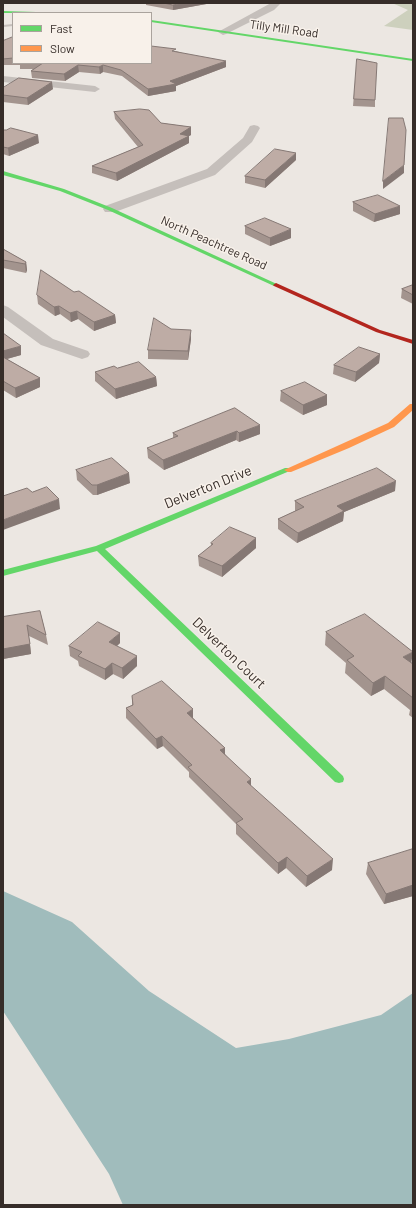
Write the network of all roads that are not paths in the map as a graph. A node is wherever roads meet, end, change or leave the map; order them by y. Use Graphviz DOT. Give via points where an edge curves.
graph roads {
  1 [pos="276,3"];
  2 [pos="152,21"];
  3 [pos="223,32"];
  4 [pos="413,60"];
  5 [pos="3,79"];
  6 [pos="95,89"];
  7 [pos="254,128"];
  8 [pos="3,173"];
  9 [pos="110,209"];
  10 [pos="3,310"];
  11 [pos="413,342"];
  12 [pos="82,354"];
  13 [pos="413,406"];
  14 [pos="99,548"];
  15 [pos="3,573"];
  16 [pos="339,779"];
  1 -- 3 [label="street"];
  2 -- 3 [label="street, Tilly Mill Road"];
  3 -- 4 [label="street, Tilly Mill Road"];
  5 -- 6 [label="street"];
  7 -- 9 [label="street" via="248,140 211,172"];
  8 -- 9 [label="street, North Peachtree Road" via="62,190"];
  9 -- 11 [label="street, North Peachtree Road" via="378,331"];
  10 -- 12 [label="street" via="47,342"];
  13 -- 14 [label="street, Delverton Drive" via="391,425 346,446"];
  14 -- 15 [label="street, Delverton Drive"];
  14 -- 16 [label="street, Delverton Court"];
}
